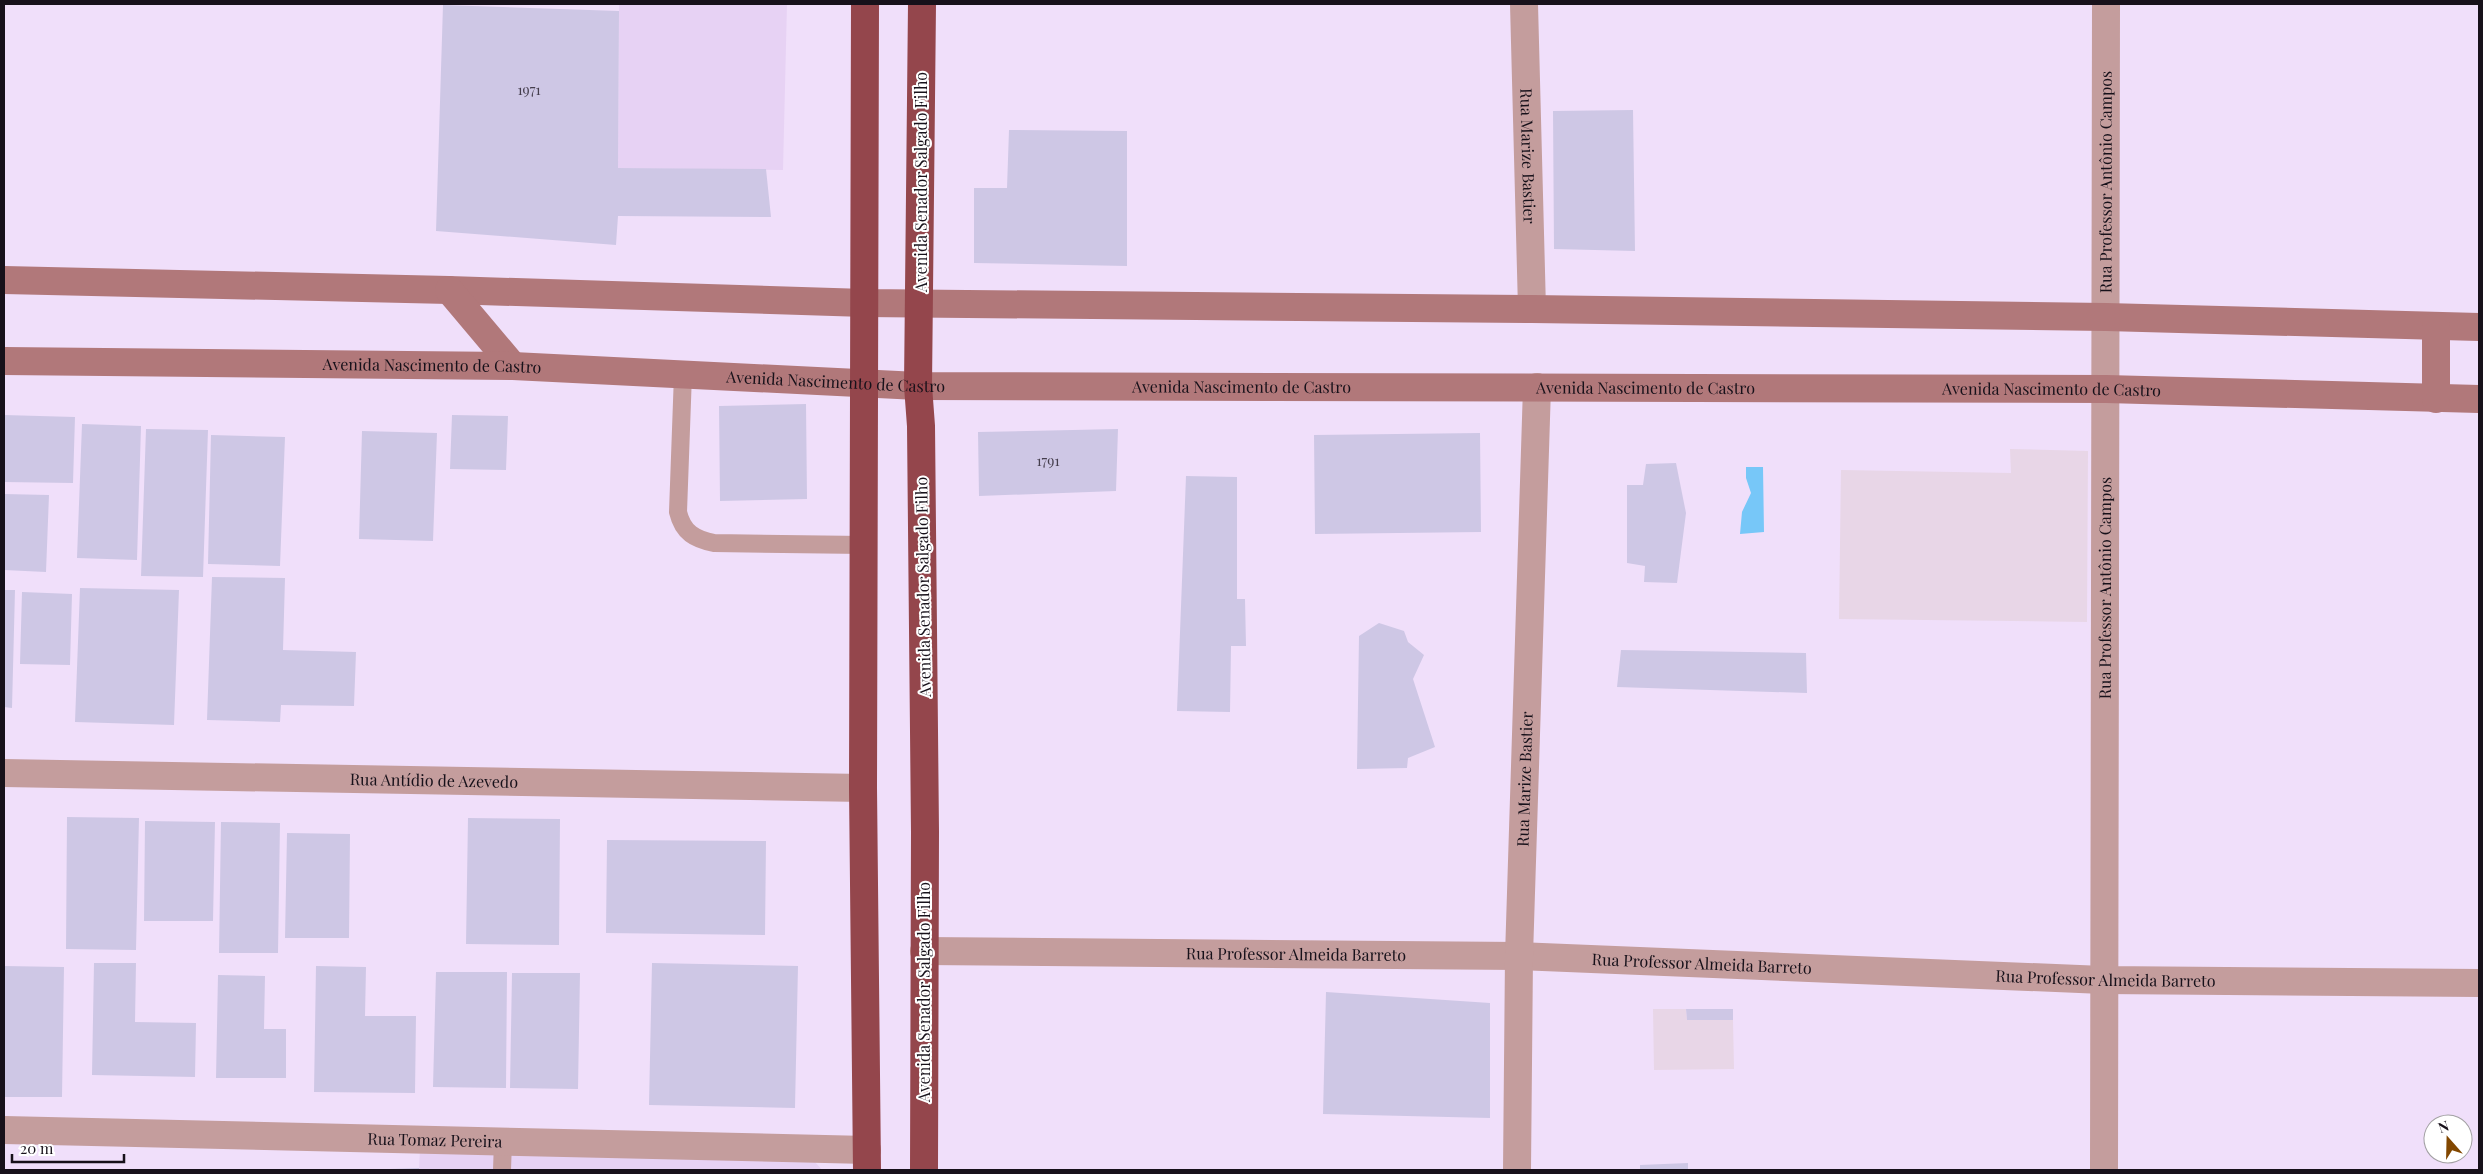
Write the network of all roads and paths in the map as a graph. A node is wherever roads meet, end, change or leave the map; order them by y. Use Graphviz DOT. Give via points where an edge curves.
graph roads {
  1 [pos="865,4"];
  2 [pos="922,4"];
  3 [pos="1524,4"];
  4 [pos="2106,4"];
  5 [pos="4,280"];
  6 [pos="449,290"];
  7 [pos="865,303"];
  8 [pos="920,303"];
  9 [pos="1532,309"];
  10 [pos="2106,317"];
  11 [pos="2436,326"];
  12 [pos="2479,327"];
  13 [pos="4,361"];
  14 [pos="513,366"];
  15 [pos="683,374"];
  16 [pos="864,383"];
  17 [pos="918,386"];
  18 [pos="1537,387"];
  19 [pos="2106,389"];
  20 [pos="2436,399"];
  21 [pos="2479,399"];
  22 [pos="864,545"];
  23 [pos="4,773"];
  24 [pos="863,788"];
  25 [pos="924,951"];
  26 [pos="1519,956"];
  27 [pos="2104,980"];
  28 [pos="2479,983"];
  29 [pos="4,1130"];
  30 [pos="503,1141"];
  31 [pos="867,1160"];
  32 [pos="502,1170"];
  33 [pos="924,1170"];
  34 [pos="1517,1170"];
  35 [pos="2104,1170"];
  1 -- 7 [label="highway"];
  2 -- 8 [label="highway, Avenida Senador Salgado Filho"];
  3 -- 9 [label="street, Rua Marize Bastier"];
  4 -- 10 [label="street, Rua Professor Antônio Campos"];
  5 -- 6 [label="main road"];
  6 -- 7 [label="main road"];
  6 -- 14 [label="main road"];
  7 -- 8 [label="main road"];
  7 -- 16 [label="highway"];
  8 -- 9 [label="main road"];
  8 -- 17 [label="highway, Avenida Senador Salgado Filho"];
  9 -- 10 [label="main road"];
  10 -- 11 [label="main road"];
  10 -- 19 [label="street, Rua Professor Antônio Campos"];
  11 -- 12 [label="main road"];
  11 -- 20 [label="main road"];
  13 -- 14 [label="main road, Avenida Nascimento de Castro"];
  14 -- 15 [label="main road, Avenida Nascimento de Castro"];
  15 -- 16 [label="main road, Avenida Nascimento de Castro"];
  15 -- 22 [label="lane" via="678,512 684,530 693,537 714,543"];
  16 -- 17 [label="main road, Avenida Nascimento de Castro"];
  16 -- 22 [label="highway"];
  17 -- 18 [label="main road, Avenida Nascimento de Castro"];
  17 -- 25 [label="highway, Avenida Senador Salgado Filho" via="921,426"];
  18 -- 19 [label="main road, Avenida Nascimento de Castro"];
  18 -- 26 [label="street, Rua Marize Bastier"];
  19 -- 20 [label="main road, Avenida Nascimento de Castro"];
  19 -- 27 [label="street, Rua Professor Antônio Campos"];
  20 -- 21 [label="main road, Avenida Nascimento de Castro"];
  22 -- 24 [label="highway"];
  23 -- 24 [label="street, Rua Antídio de Azevedo"];
  24 -- 31 [label="highway"];
  25 -- 26 [label="street, Rua Professor Almeida Barreto"];
  25 -- 33 [label="highway, Avenida Senador Salgado Filho"];
  26 -- 27 [label="street, Rua Professor Almeida Barreto"];
  26 -- 34 [label="street, Rua Marize Bastier"];
  27 -- 28 [label="street, Rua Professor Almeida Barreto"];
  27 -- 35 [label="street, Rua Professor Antônio Campos"];
  29 -- 30 [label="street, Rua Tomaz Pereira"];
  30 -- 31 [label="street, Rua Tomaz Pereira"];
  30 -- 32 [label="lane"];
}
